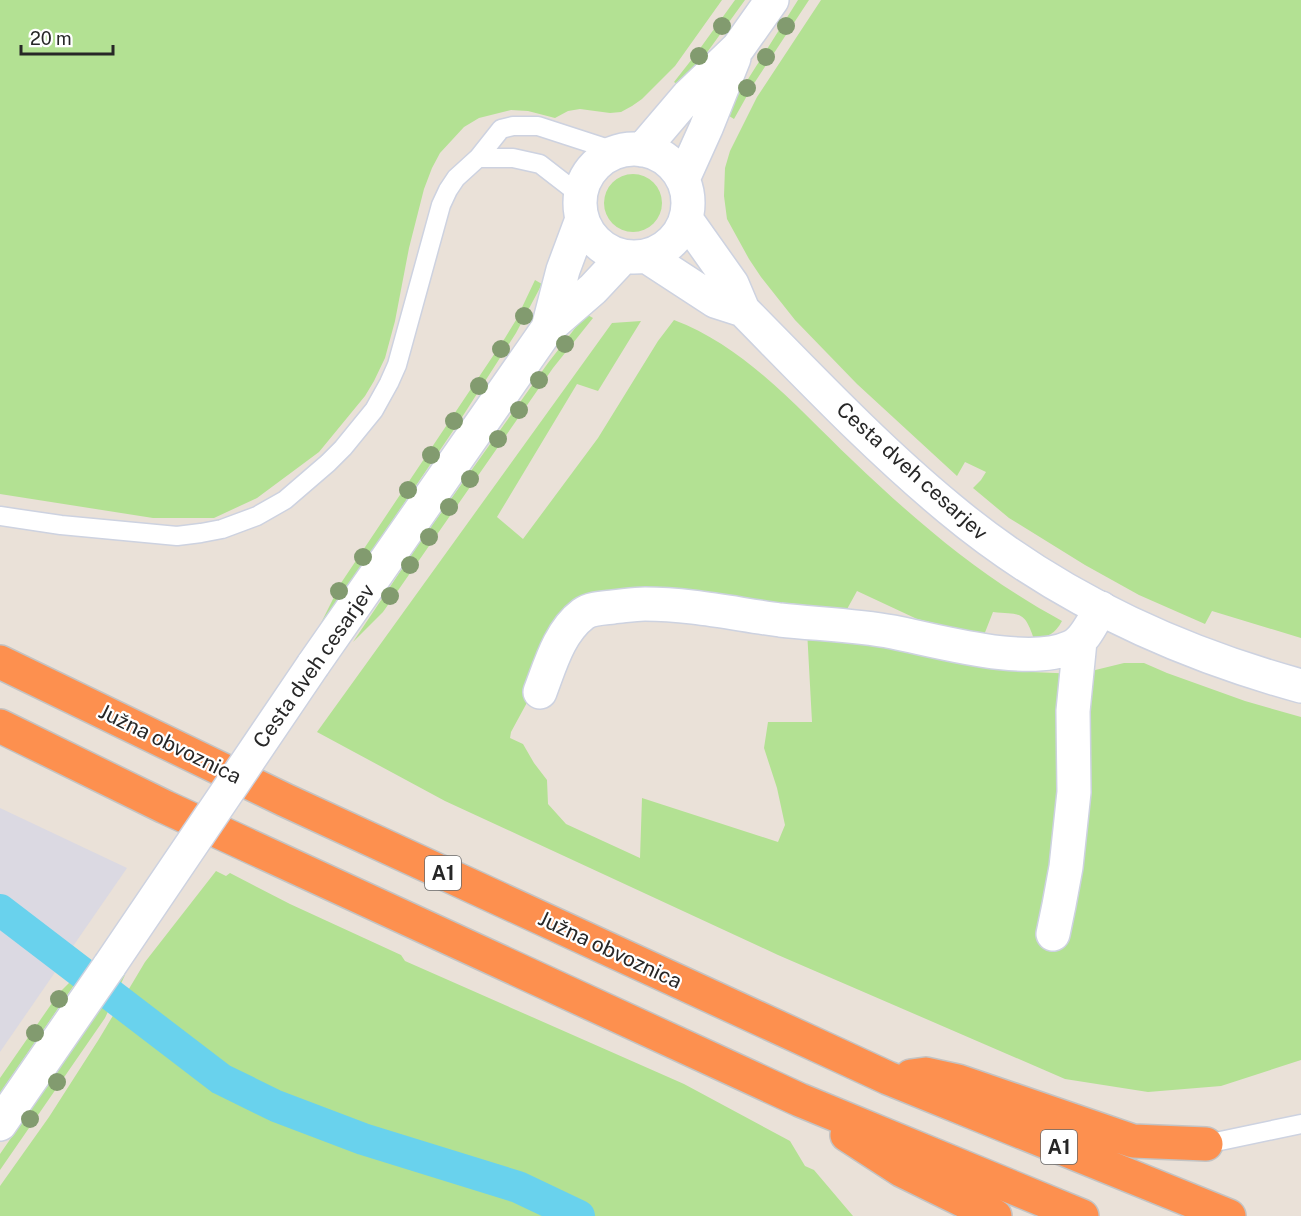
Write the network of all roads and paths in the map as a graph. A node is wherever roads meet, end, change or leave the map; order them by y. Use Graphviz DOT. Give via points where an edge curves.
graph roads {
  1 [pos="772,0"];
  2 [pos="738,48"];
  3 [pos="630,151"];
  4 [pos="478,158"];
  5 [pos="683,179"];
  6 [pos="581,207"];
  7 [pos="686,219"];
  8 [pos="635,256"];
  9 [pos="743,310"];
  10 [pos="549,328"];
  11 [pos="0,516"];
  12 [pos="1101,608"];
  13 [pos="1080,641"];
  14 [pos="0,662"];
  15 [pos="1301,687"];
  16 [pos="540,692"];
  17 [pos="0,726"];
  18 [pos="1053,934"];
  19 [pos="888,1078"];
  20 [pos="809,1103"];
  21 [pos="0,1124"];
  22 [pos="1301,1124"];
  23 [pos="1206,1144"];
  24 [pos="995,1216"];
  25 [pos="1082,1216"];
  26 [pos="1229,1216"];
  1 -- 2 [label="street"];
  2 -- 3 [label="street"];
  2 -- 5 [label="street"];
  3 -- 4 [label="lane" via="538,126 513,126 501,129"];
  3 -- 5 [label="street" via="652,152 670,162"];
  3 -- 6 [label="street" via="602,160 589,172"];
  4 -- 6 [label="lane" via="513,158 540,164"];
  4 -- 11 [label="lane" via="456,178 441,205 397,365 374,410 343,448 285,500 222,529 177,536"];
  5 -- 7 [label="street" via="688,205"];
  6 -- 8 [label="street" via="586,230 593,239 612,253"];
  6 -- 10 [label="street, Cesta dveh cesarjev"];
  7 -- 8 [label="street" via="667,247 657,253"];
  7 -- 9 [label="street, Cesta dveh cesarjev" via="732,284"];
  8 -- 9 [label="street, Cesta dveh cesarjev" via="715,302"];
  8 -- 10 [label="street, Cesta dveh cesarjev"];
  9 -- 12 [label="street, Cesta dveh cesarjev" via="879,446 951,510 1017,559"];
  10 -- 21 [label="street, Cesta dveh cesarjev, bridge"];
  12 -- 13 [label="street"];
  12 -- 15 [label="street, Cesta dveh cesarjev" via="1176,644"];
  13 -- 16 [label="street" via="1060,651 1034,655 995,652 889,631 671,606 627,605 585,612 576,620 554,653"];
  13 -- 18 [label="street" via="1073,711 1074,792 1066,867"];
  14 -- 19 [label="highway, Južna obvoznica / A1" via="285,800"];
  17 -- 20 [label="highway" via="165,807"];
  19 -- 23 [label="highway" via="926,1074 958,1081 1133,1141"];
  19 -- 26 [label="highway, Južna obvoznica / A1"];
  20 -- 24 [label="highway" via="849,1137 901,1170"];
  20 -- 25 [label="highway"];
  22 -- 23 [label="lane"];
}
